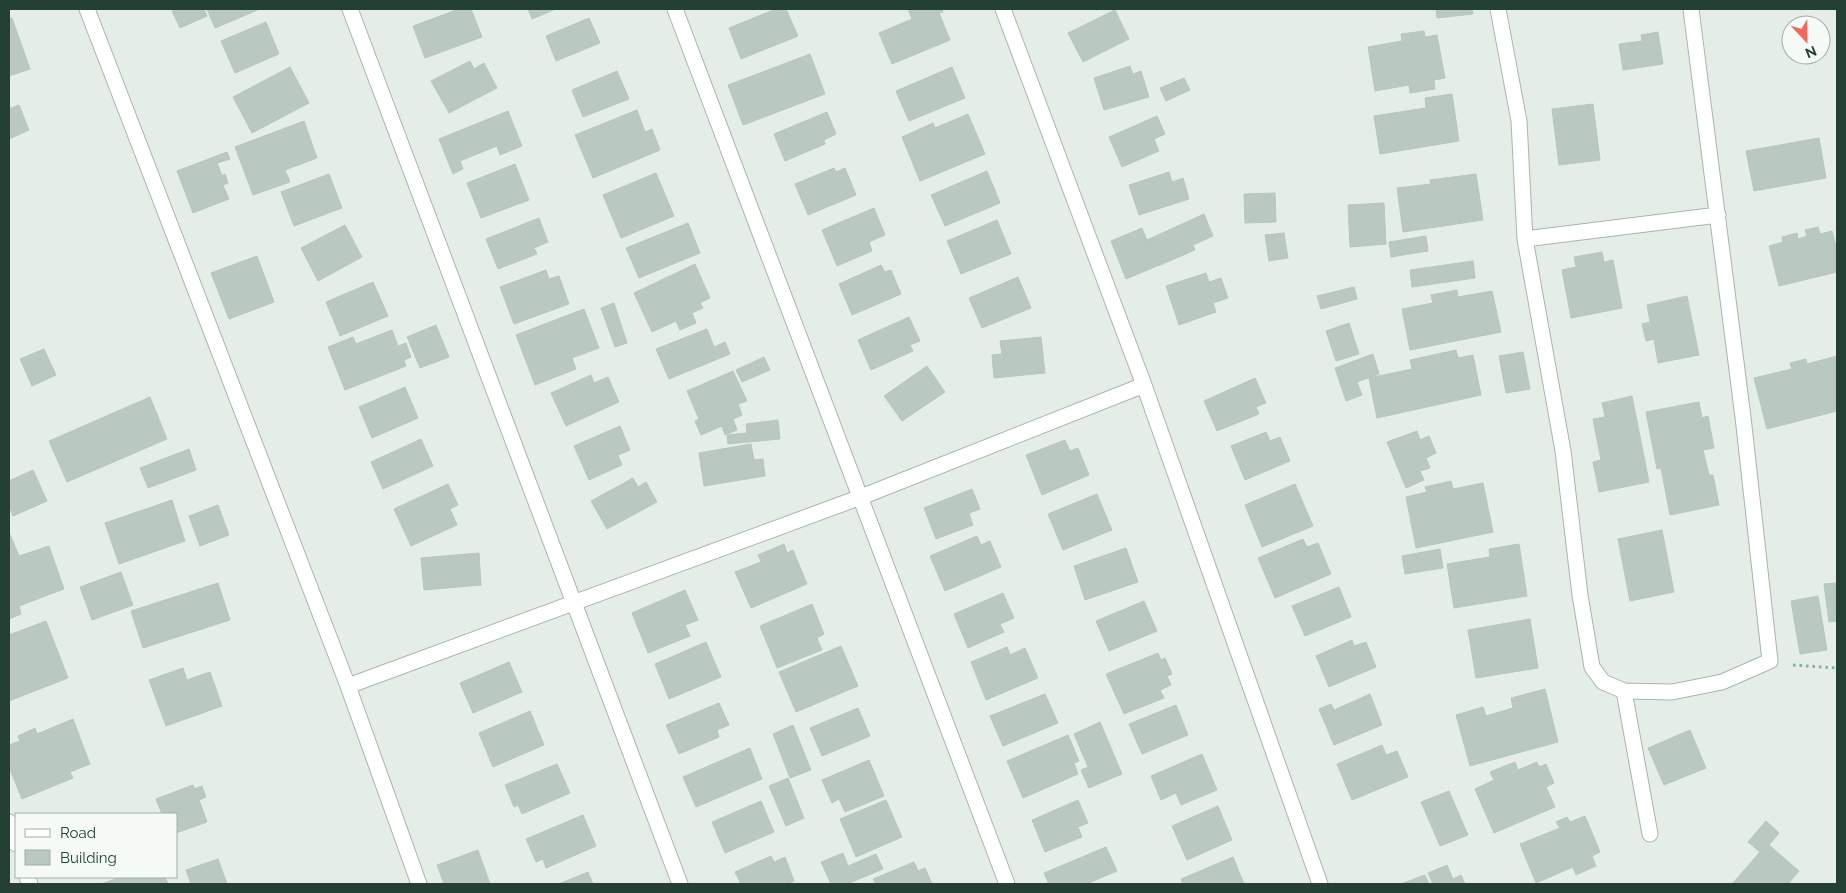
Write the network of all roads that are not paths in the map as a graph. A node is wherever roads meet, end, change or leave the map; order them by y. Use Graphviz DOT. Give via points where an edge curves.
graph roads {
  1 [pos="87,9"];
  2 [pos="350,9"];
  3 [pos="675,9"];
  4 [pos="1003,9"];
  5 [pos="1498,9"];
  6 [pos="1691,9"];
  7 [pos="1718,215"];
  8 [pos="1525,239"];
  9 [pos="1144,385"];
  10 [pos="861,497"];
  11 [pos="574,601"];
  12 [pos="348,686"];
  13 [pos="1624,692"];
  14 [pos="9,822"];
  15 [pos="1650,834"];
  16 [pos="15,841"];
  17 [pos="419,884"];
  18 [pos="680,884"];
  19 [pos="1007,884"];
  20 [pos="1320,884"];
  1 -- 12 [label="street"];
  2 -- 11 [label="street"];
  3 -- 10 [label="street"];
  4 -- 9 [label="street"];
  5 -- 8 [label="street" via="1519,121"];
  6 -- 7 [label="street"];
  7 -- 8 [label="street"];
  7 -- 13 [label="street" via="1770,661 1722,682 1672,692"];
  8 -- 13 [label="street" via="1563,451 1592,667 1603,682"];
  9 -- 10 [label="street"];
  9 -- 20 [label="street"];
  10 -- 11 [label="street"];
  10 -- 19 [label="street"];
  11 -- 12 [label="street"];
  11 -- 18 [label="street"];
  12 -- 17 [label="street"];
  13 -- 15 [label="street"];
  14 -- 16 [label="street"];
}
